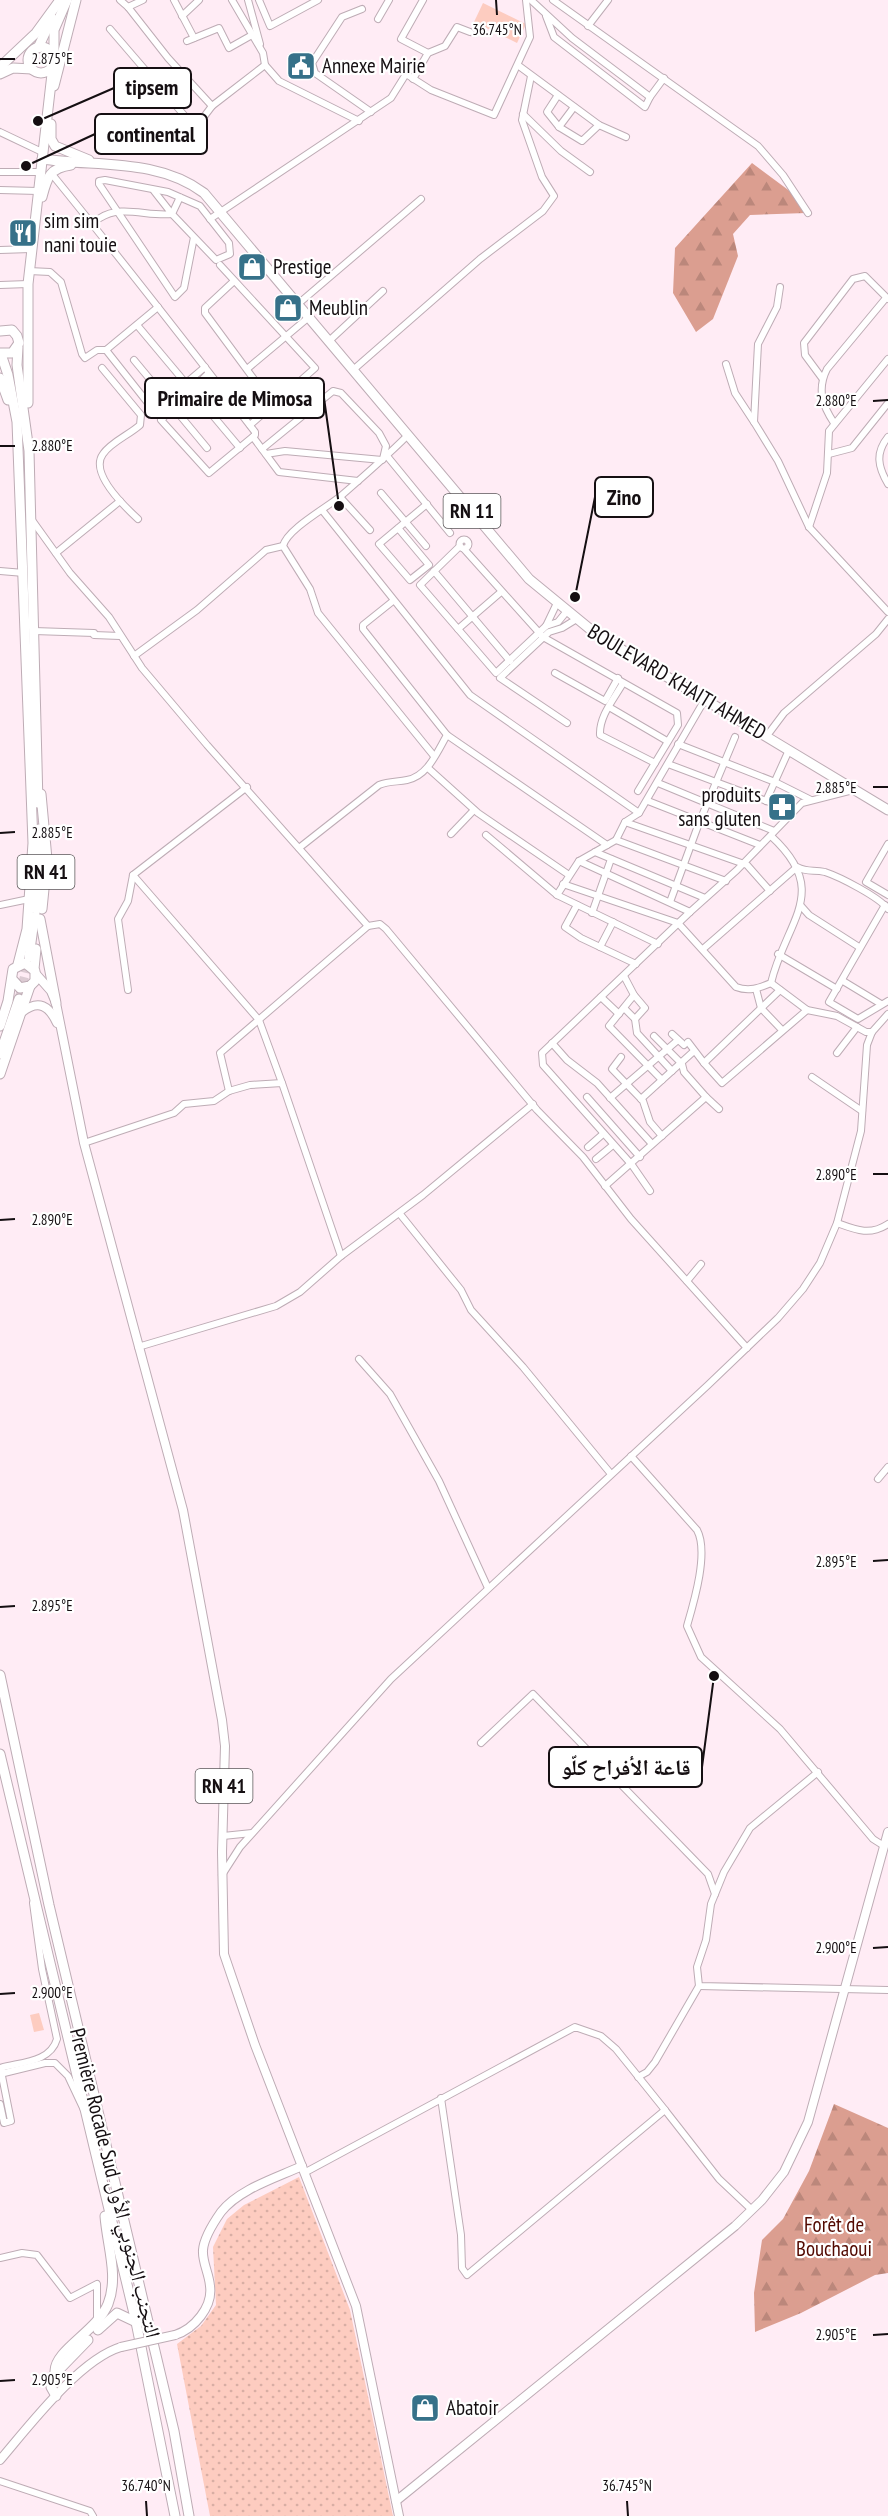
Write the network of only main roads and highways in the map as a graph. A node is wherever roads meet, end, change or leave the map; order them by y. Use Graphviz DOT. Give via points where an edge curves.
graph roads {
  1 [pos="61,0"];
  2 [pos="67,0"];
  3 [pos="76,0"];
  4 [pos="35,50"];
  5 [pos="53,60"];
  6 [pos="0,67"];
  7 [pos="32,69"];
  8 [pos="0,74"];
  9 [pos="50,93"];
  10 [pos="48,107"];
  11 [pos="42,155"];
  12 [pos="81,161"];
  13 [pos="37,208"];
  14 [pos="28,307"];
  15 [pos="0,331"];
  16 [pos="17,336"];
  17 [pos="18,347"];
  18 [pos="0,353"];
  19 [pos="0,378"];
  20 [pos="4,401"];
  21 [pos="17,434"];
  22 [pos="28,451"];
  23 [pos="37,774"];
  24 [pos="888,810"];
  25 [pos="40,919"];
  26 [pos="29,957"];
  27 [pos="18,964"];
  28 [pos="35,971"];
  29 [pos="12,979"];
  30 [pos="28,987"];
  31 [pos="19,999"];
  32 [pos="56,1003"];
  33 [pos="22,1012"];
  34 [pos="57,1024"];
  35 [pos="0,1026"];
  36 [pos="0,1039"];
  37 [pos="0,1054"];
  38 [pos="66,1062"];
  39 [pos="0,1074"];
  40 [pos="0,1675"];
  41 [pos="0,1754"];
  42 [pos="888,1832"];
  43 [pos="303,2169"];
  44 [pos="105,2197"];
  45 [pos="136,2322"];
  46 [pos="55,2371"];
  47 [pos="56,2396"];
  48 [pos="0,2460"];
  49 [pos="396,2501"];
  50 [pos="175,2516"];
  51 [pos="189,2516"];
  52 [pos="399,2516"];
  1 -- 4 [label="highway"];
  1 -- 6 [label="highway" via="36,33"];
  2 -- 5 [label="highway" via="54,30"];
  3 -- 9 [label="highway" via="60,70"];
  4 -- 5 [label="highway" via="48,49"];
  4 -- 6 [label="highway"];
  4 -- 7 [label="highway" via="29,59"];
  5 -- 7 [label="highway" via="49,70 42,73"];
  5 -- 9 [label="highway"];
  7 -- 8 [label="highway"];
  9 -- 10 [label="highway"];
  10 -- 11 [label="highway"];
  10 -- 12 [label="highway" via="54,144"];
  11 -- 12 [label="highway, RN 11"];
  11 -- 13 [label="highway, RN 41"];
  12 -- 13 [label="highway" via="50,172"];
  12 -- 24 [label="highway, BOULEVARD KHAITI AHMED / RN 11" via="168,172 198,188 529,579 576,620"];
  13 -- 14 [label="highway, RN 41"];
  14 -- 16 [label="highway"];
  14 -- 22 [label="highway, RN 41"];
  15 -- 16 [label="highway" via="12,330"];
  16 -- 17 [label="highway"];
  17 -- 18 [label="highway" via="9,355"];
  17 -- 22 [label="highway, RN 41"];
  18 -- 21 [label="highway, RN 41" via="8,375"];
  19 -- 20 [label="highway"];
  20 -- 21 [label="highway"];
  21 -- 27 [label="highway, RN 41" via="33,832 25,939"];
  22 -- 23 [label="highway, RN 41"];
  23 -- 25 [label="highway, RN 41" via="47,848"];
  23 -- 26 [label="highway" via="39,855"];
  25 -- 28 [label="highway, RN 41"];
  25 -- 32 [label="highway, RN 41"];
  27 -- 28 [label="highway" via="25,963"];
  27 -- 29 [label="highway"];
  28 -- 30 [label="highway"];
  28 -- 32 [label="main road"];
  29 -- 30 [label="highway" via="16,986"];
  29 -- 35 [label="highway"];
  30 -- 33 [label="highway"];
  30 -- 34 [label="main road" via="42,988 50,996"];
  30 -- 36 [label="highway" via="14,998"];
  31 -- 37 [label="highway"];
  32 -- 38 [label="main road"];
  33 -- 34 [label="main road" via="33,1005 44,1005"];
  33 -- 39 [label="highway"];
  34 -- 38 [label="main road"];
  38 -- 43 [label="main road, RN 41" via="84,1143 183,1510 222,1720 224,1954"];
  40 -- 51 [label="highway, Première Rocade Sud التجنب الجنوبي الأول" via="78,2028 148,2316"];
  41 -- 44 [label="highway, Première Rocade Sud التجنب الجنوبي الأول"];
  42 -- 49 [label="main road" via="808,2122 784,2172 752,2210"];
  43 -- 47 [label="main road, bridge" via="237,2198 220,2213 204,2245 211,2290 208,2303 193,2326 96,2358"];
  43 -- 49 [label="main road, RN 41" via="356,2306"];
  44 -- 45 [label="highway, Première Rocade Sud التجنب الجنوبي الأول"];
  44 -- 46 [label="highway" via="112,2290 97,2323 58,2357"];
  45 -- 46 [label="highway" via="121,2313 112,2315"];
  45 -- 50 [label="highway, Première Rocade Sud التجنب الجنوبي الأول"];
  46 -- 47 [label="highway" via="50,2384"];
  47 -- 48 [label="main road"];
  49 -- 52 [label="main road, RN 41"];
}
